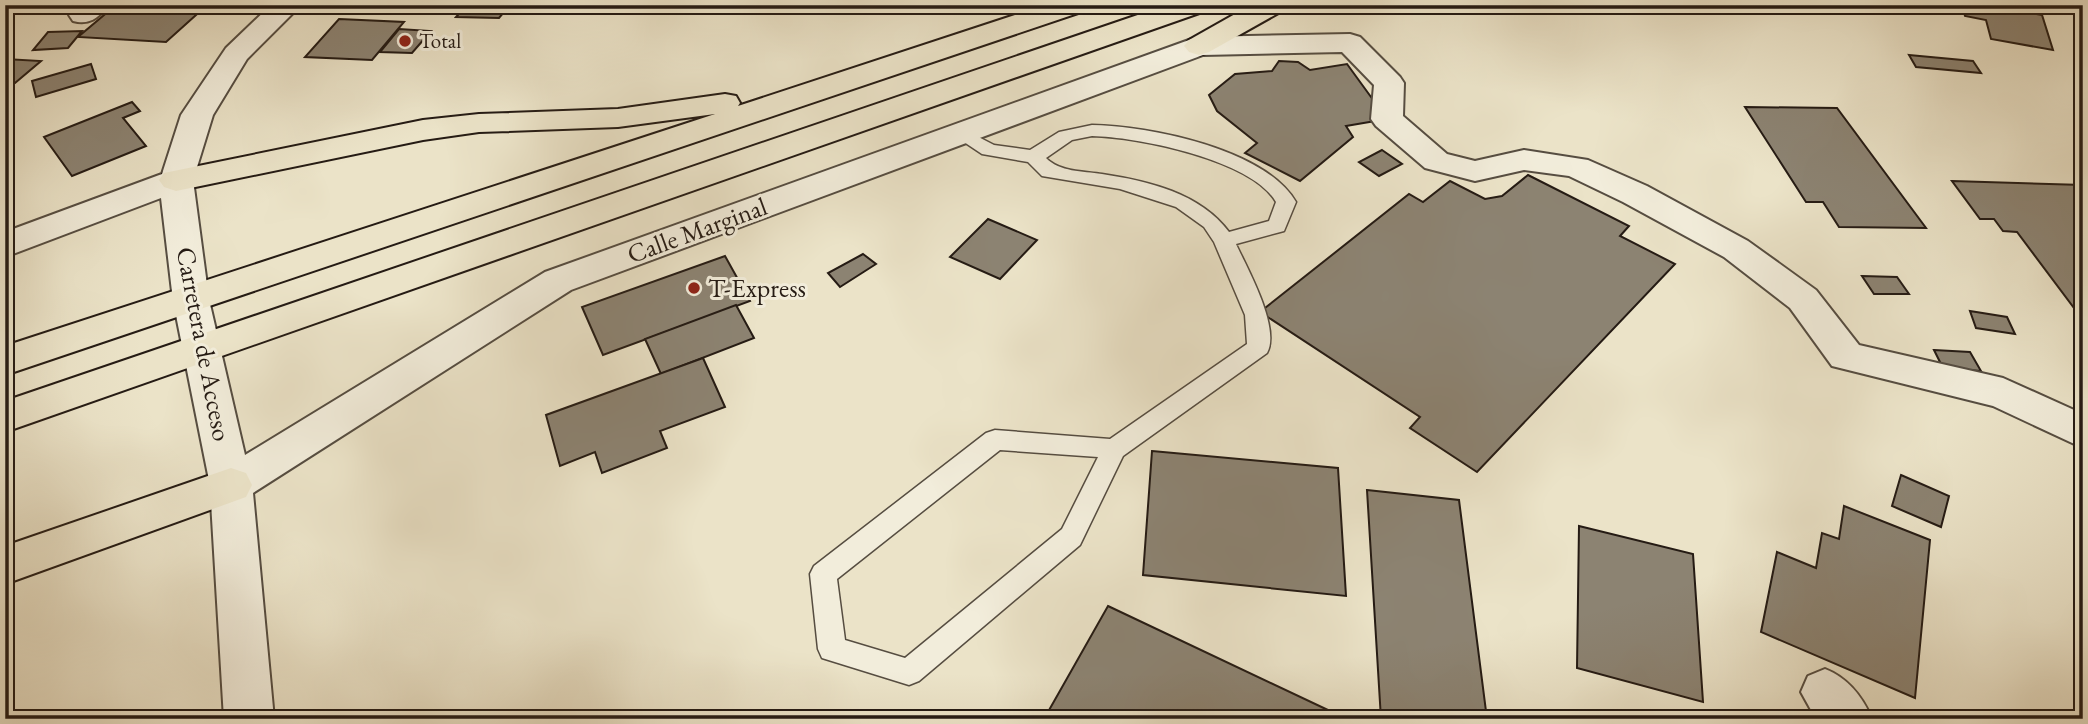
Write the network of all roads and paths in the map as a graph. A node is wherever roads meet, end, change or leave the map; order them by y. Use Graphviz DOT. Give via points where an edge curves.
graph roads {
  1 [pos="287,5"];
  2 [pos="1074,5"];
  3 [pos="1195,5"];
  4 [pos="1272,5"];
  5 [pos="1199,46"];
  6 [pos="807,94"];
  7 [pos="961,134"];
  8 [pos="1034,158"];
  9 [pos="176,180"];
  10 [pos="1224,240"];
  11 [pos="5,245"];
  12 [pos="191,300"];
  13 [pos="203,349"];
  14 [pos="5,361"];
  15 [pos="5,417"];
  16 [pos="2083,432"];
  17 [pos="1114,449"];
  18 [pos="231,485"];
  19 [pos="5,565"];
  20 [pos="249,719"];
  1 -- 9 [label="street, Carretera de Acceso" via="236,54 197,115"];
  2 -- 6 [label="main road"];
  3 -- 13 [label="main road"];
  4 -- 5 [label="main road"];
  5 -- 7 [label="street, Calle Marginal"];
  5 -- 16 [label="street, Calle Marginal" via="1350,43 1389,83 1387,119 1436,161 1475,171 1524,160 1576,167 1736,249 1803,299 1846,356 2003,393"];
  6 -- 9 [label="main road" via="618,118 479,123 423,130"];
  6 -- 12 [label="main road"];
  7 -- 8 [label="lane" via="989,150"];
  7 -- 18 [label="street, Calle Marginal" via="558,281"];
  8 -- 10 [label="lane" via="1049,172 1122,183 1183,202 1211,222"];
  8 -- 10 [label="lane" via="1068,134 1110,130 1175,142 1224,159 1276,187 1286,202 1277,226"];
  9 -- 11 [label="street"];
  9 -- 12 [label="street, Carretera de Acceso"];
  10 -- 17 [label="lane" via="1256,315 1259,347"];
  12 -- 13 [label="street, Carretera de Acceso"];
  12 -- 14 [label="main road"];
  13 -- 15 [label="main road"];
  13 -- 18 [label="street, Carretera de Acceso"];
  17 -- 17 [label="lane" via="995,440 823,574 832,649 909,672 1071,537"];
  18 -- 19 [label="main road"];
  18 -- 20 [label="street, Carretera de Acceso"];
}
